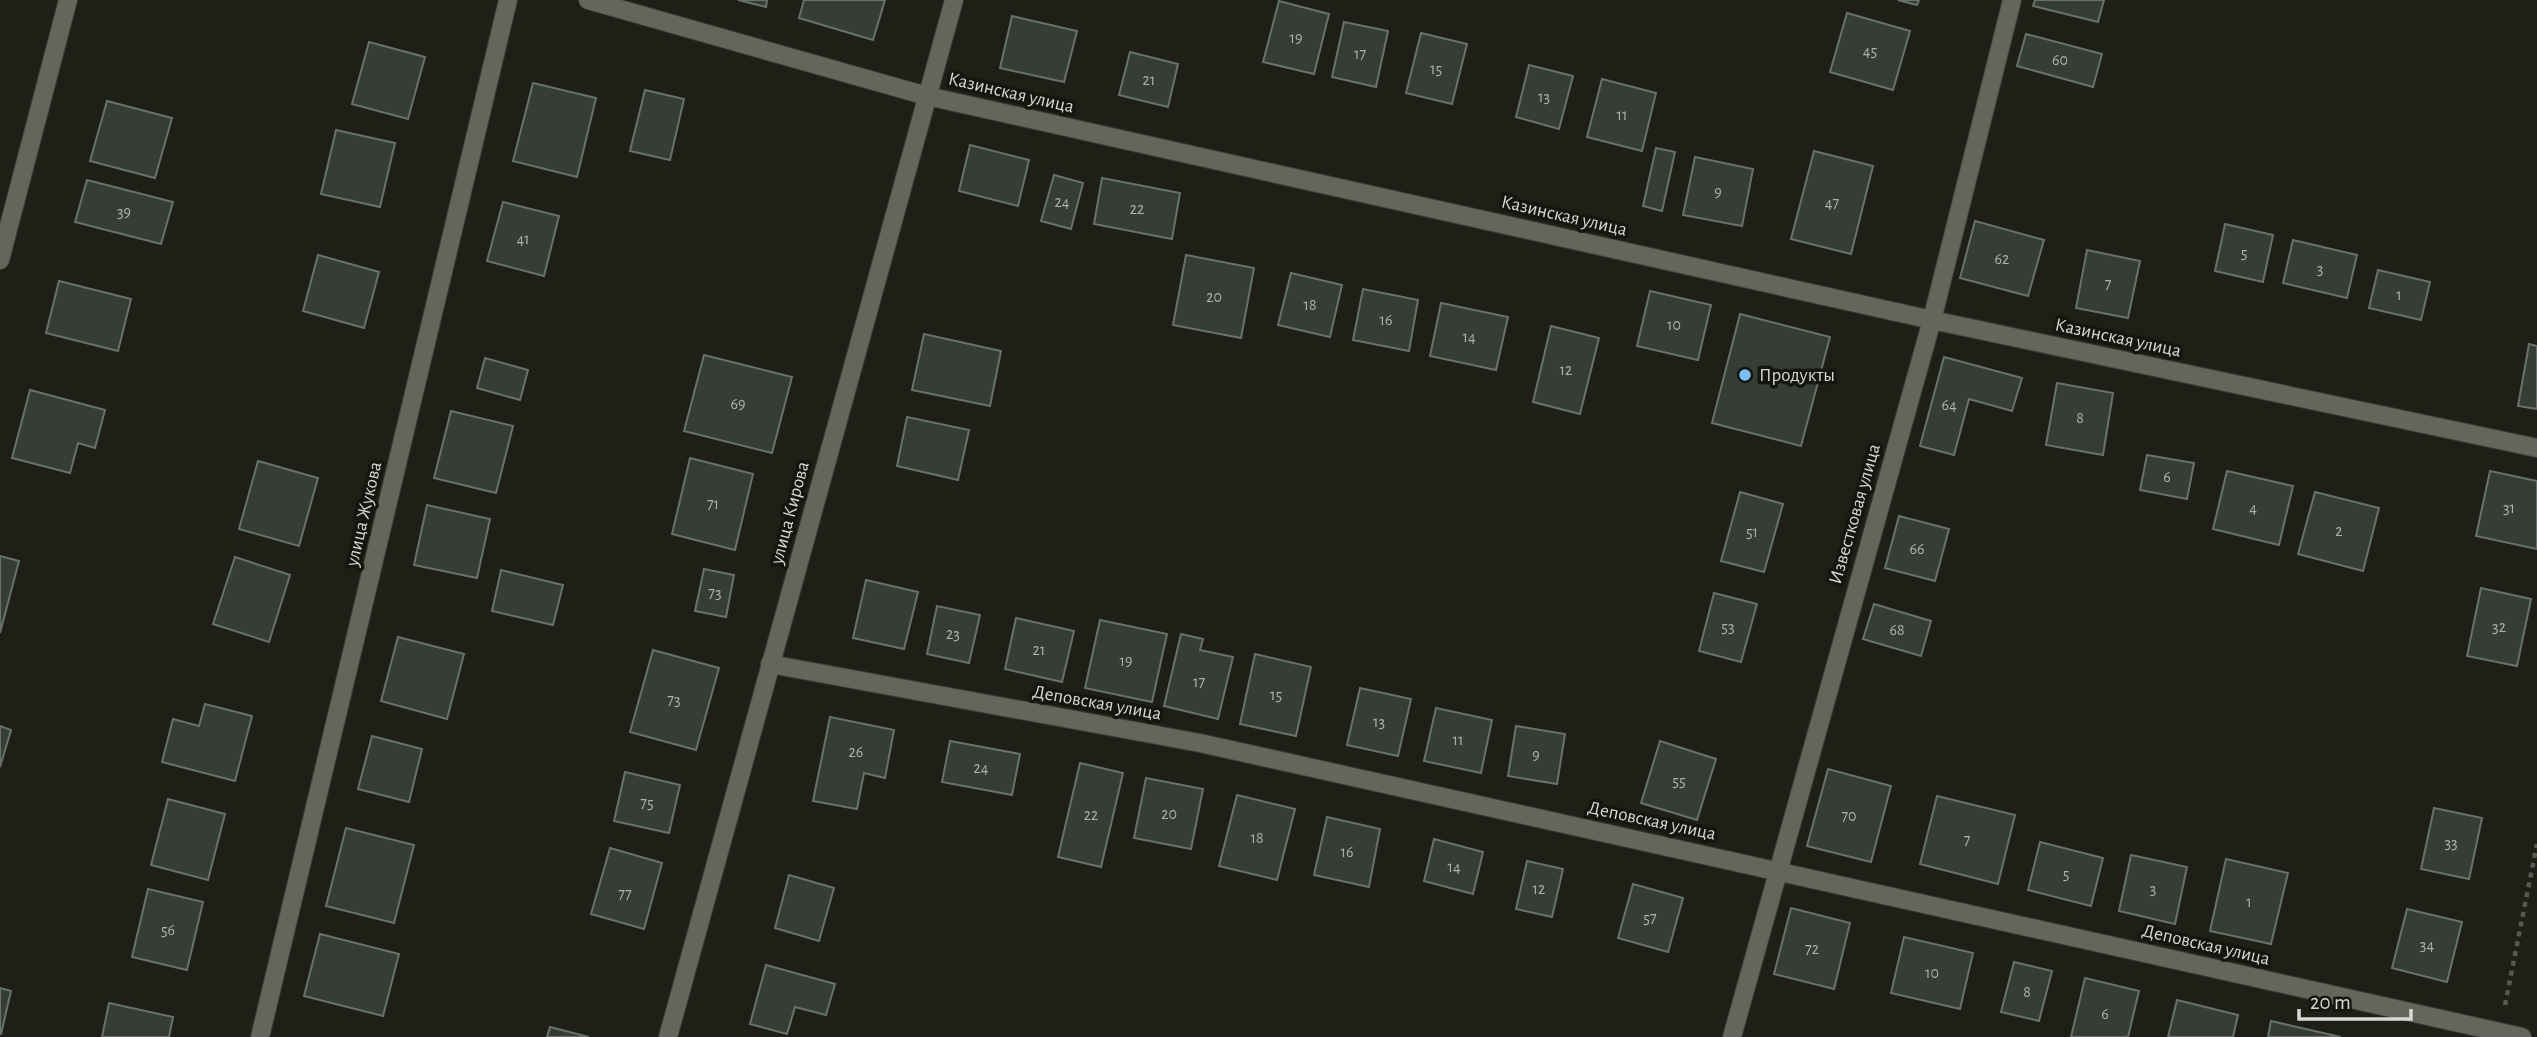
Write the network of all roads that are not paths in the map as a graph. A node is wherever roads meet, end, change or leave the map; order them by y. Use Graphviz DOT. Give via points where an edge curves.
graph roads {
  1 [pos="68,0"];
  2 [pos="508,0"];
  3 [pos="588,0"];
  4 [pos="954,0"];
  5 [pos="2012,0"];
  6 [pos="927,96"];
  7 [pos="0,260"];
  8 [pos="1932,320"];
  9 [pos="2537,448"];
  10 [pos="770,664"];
  11 [pos="1777,870"];
  12 [pos="260,1037"];
  13 [pos="668,1037"];
  14 [pos="1732,1037"];
  15 [pos="2522,1037"];
  1 -- 7 [label="street"];
  2 -- 12 [label="street, улица Жукова"];
  3 -- 6 [label="street, Казинская улица"];
  4 -- 6 [label="street, улица Кирова"];
  5 -- 8 [label="street, Известковая улица"];
  6 -- 8 [label="street, Казинская улица"];
  6 -- 10 [label="street, улица Кирова"];
  8 -- 9 [label="street, Казинская улица"];
  8 -- 11 [label="street, Известковая улица"];
  10 -- 11 [label="street, Деповская улица" via="1200,743"];
  10 -- 13 [label="street, улица Кирова"];
  11 -- 14 [label="street, Известковая улица"];
  11 -- 15 [label="street, Деповская улица"];
}
